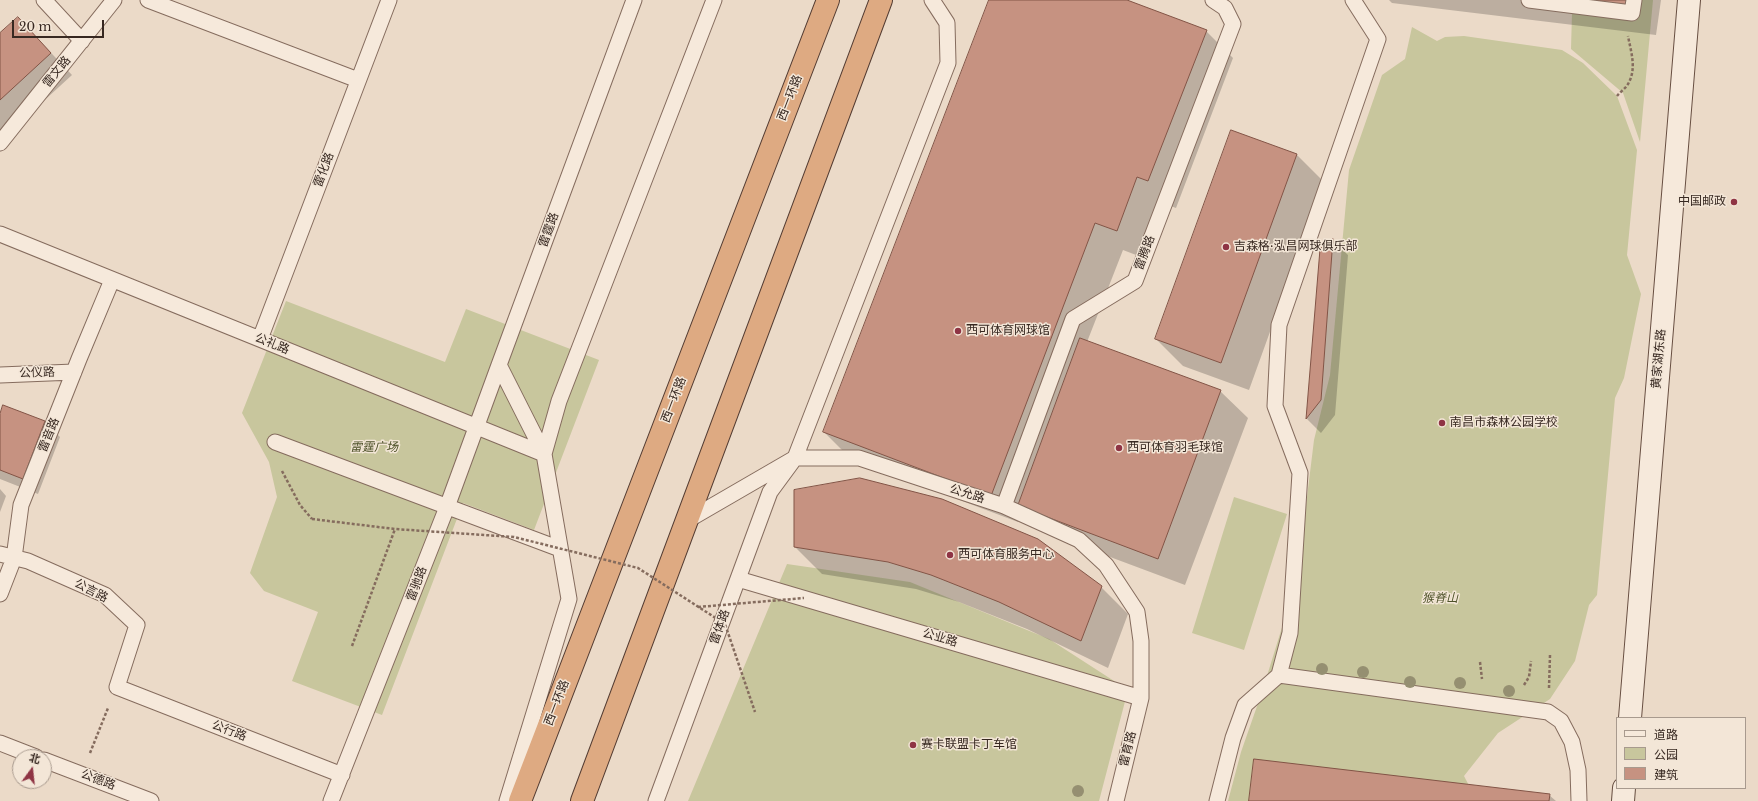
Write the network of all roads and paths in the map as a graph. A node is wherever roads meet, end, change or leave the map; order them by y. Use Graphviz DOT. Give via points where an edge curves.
graph roads {
  1 [pos="44,0"];
  2 [pos="114,0"];
  3 [pos="148,0"];
  4 [pos="388,0"];
  5 [pos="634,0"];
  6 [pos="714,0"];
  7 [pos="828,0"];
  8 [pos="882,0"];
  9 [pos="932,0"];
  10 [pos="1214,0"];
  11 [pos="1353,0"];
  12 [pos="1530,0"];
  13 [pos="1689,0"];
  14 [pos="1633,7"];
  15 [pos="82,41"];
  16 [pos="358,80"];
  17 [pos="1617,96"];
  18 [pos="0,143"];
  19 [pos="0,234"];
  20 [pos="112,280"];
  21 [pos="260,339"];
  22 [pos="498,365"];
  23 [pos="74,372"];
  24 [pos="0,374"];
  25 [pos="476,426"];
  26 [pos="274,442"];
  27 [pos="292,449"];
  28 [pos="544,454"];
  29 [pos="795,458"];
  30 [pos="1004,506"];
  31 [pos="447,507"];
  32 [pos="688,520"];
  33 [pos="395,529"];
  34 [pos="560,549"];
  35 [pos="7,556"];
  36 [pos="738,579"];
  37 [pos="0,594"];
  38 [pos="804,598"];
  39 [pos="698,607"];
  40 [pos="352,646"];
  41 [pos="1550,655"];
  42 [pos="1279,675"];
  43 [pos="117,687"];
  44 [pos="1141,698"];
  45 [pos="755,712"];
  46 [pos="1548,712"];
  47 [pos="1630,717"];
  48 [pos="0,743"];
  49 [pos="15,749"];
  50 [pos="52,763"];
  51 [pos="81,774"];
  52 [pos="342,775"];
  53 [pos="1624,789"];
  54 [pos="151,801"];
  55 [pos="332,801"];
  56 [pos="507,801"];
  57 [pos="520,801"];
  58 [pos="582,801"];
  59 [pos="656,801"];
  60 [pos="1116,801"];
  61 [pos="1217,801"];
  62 [pos="1579,801"];
  63 [pos="1623,801"];
  1 -- 15 [label="lane"];
  2 -- 15 [label="lane, 雷文路"];
  3 -- 16 [label="lane"];
  4 -- 16 [label="lane, 雷化路"];
  5 -- 22 [label="lane, 雷霆路"];
  6 -- 28 [label="lane" via="559,401"];
  7 -- 57 [label="highway, 西一环路"];
  8 -- 32 [label="highway"];
  9 -- 29 [label="lane, 雷体路" via="947,23 948,63"];
  10 -- 30 [label="lane, 雷腾路" via="1225,8 1233,24 1135,281 1073,318"];
  11 -- 42 [label="lane" via="1378,39 1279,324 1275,406 1300,473 1290,634"];
  12 -- 14 [label="lane"];
  13 -- 47 [label="main road, 黄家湖东路"];
  14 -- 17 [label="path" via="1627,31 1633,68 1629,84"];
  15 -- 18 [label="lane, 雷文路"];
  16 -- 21 [label="lane, 雷化路"];
  19 -- 20 [label="lane, 公礼路"];
  20 -- 21 [label="lane, 公礼路"];
  20 -- 23 [label="lane, 雷音路"];
  21 -- 25 [label="lane, 公礼路"];
  22 -- 25 [label="lane, 雷驰路"];
  22 -- 28 [label="lane"];
  23 -- 24 [label="lane, 公仪路"];
  23 -- 35 [label="lane, 雷音路" via="21,505"];
  25 -- 28 [label="lane, 公礼路"];
  25 -- 31 [label="lane, 雷驰路"];
  26 -- 27 [label="lane"];
  27 -- 31 [label="lane"];
  27 -- 33 [label="path, bridge" via="281,468 300,505 312,519"];
  28 -- 34 [label="lane"];
  29 -- 30 [label="lane, 公允路" via="859,458"];
  29 -- 32 [label="lane"];
  29 -- 36 [label="lane, 雷体路" via="770,492"];
  30 -- 44 [label="lane, 公允路" via="1079,540 1106,565 1137,612 1141,641"];
  31 -- 34 [label="lane"];
  31 -- 52 [label="lane, 雷驰路"];
  32 -- 58 [label="highway"];
  33 -- 39 [label="path, bridge" via="514,537 638,568"];
  33 -- 40 [label="path"];
  34 -- 56 [label="lane" via="568,599"];
  35 -- 37 [label="lane, 雷音路"];
  35 -- 43 [label="lane, 公言路" via="28,561 105,595 137,625"];
  36 -- 38 [label="lane, 公业路"];
  36 -- 59 [label="lane, 雷体路"];
  38 -- 39 [label="path, bridge"];
  38 -- 44 [label="lane, 公业路"];
  39 -- 45 [label="path, bridge" via="725,624"];
  41 -- 46 [label="path"];
  42 -- 46 [label="lane"];
  42 -- 61 [label="lane" via="1245,705 1233,738"];
  43 -- 51 [label="path"];
  43 -- 52 [label="lane, 公行路"];
  44 -- 60 [label="lane, 雷育路"];
  46 -- 62 [label="lane" via="1561,721 1572,742 1578,770"];
  48 -- 49 [label="lane"];
  50 -- 51 [label="lane, 公德路"];
  51 -- 54 [label="lane, 公德路"];
  52 -- 55 [label="lane, 雷驰路"];
  53 -- 63 [label="main road"];
}
